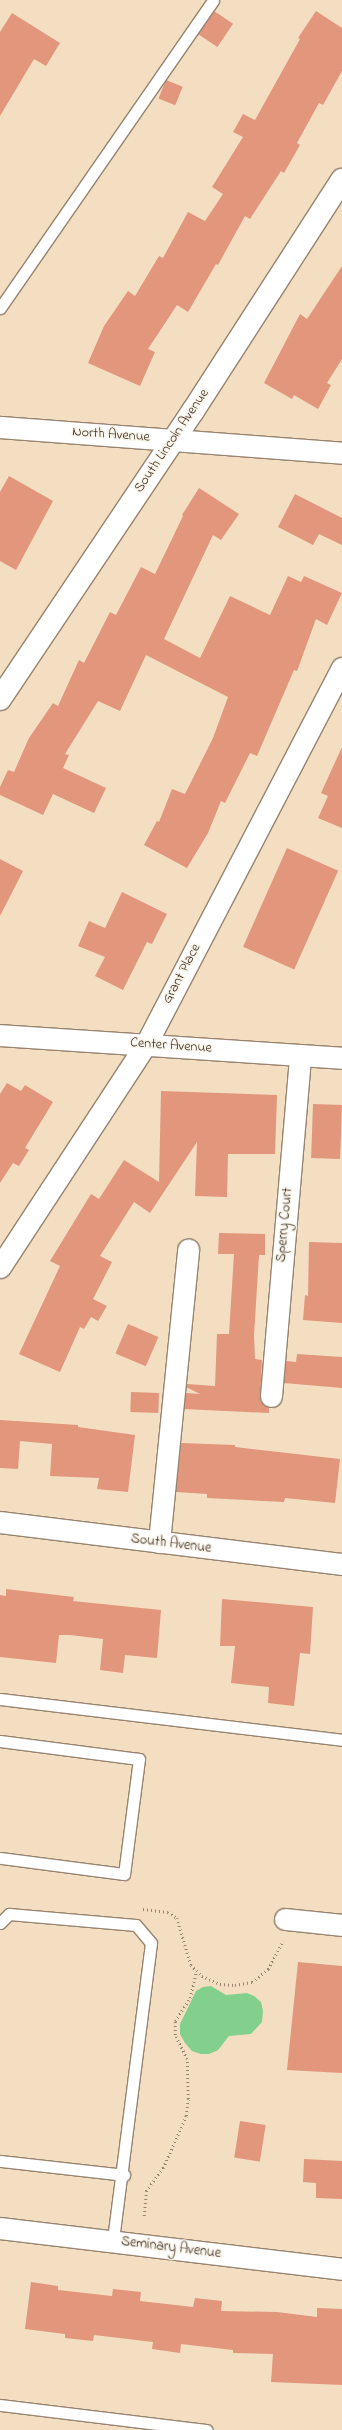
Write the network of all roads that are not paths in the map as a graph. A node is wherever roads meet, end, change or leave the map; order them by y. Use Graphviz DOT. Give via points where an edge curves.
graph roads {
  1 [pos="213,0"];
  2 [pos="342,180"];
  3 [pos="0,308"];
  4 [pos="0,427"];
  5 [pos="173,440"];
  6 [pos="342,453"];
  7 [pos="342,668"];
  8 [pos="0,699"];
  9 [pos="0,1035"];
  10 [pos="146,1044"];
  11 [pos="300,1055"];
  12 [pos="342,1058"];
  13 [pos="188,1249"];
  14 [pos="0,1267"];
  15 [pos="270,1396"];
  16 [pos="0,1522"];
  17 [pos="159,1542"];
  18 [pos="342,1564"];
  19 [pos="0,1700"];
  20 [pos="342,1740"];
  21 [pos="0,1741"];
  22 [pos="0,1858"];
  23 [pos="286,1919"];
  24 [pos="0,1923"];
  25 [pos="342,1925"];
  26 [pos="0,2161"];
  27 [pos="124,2175"];
  28 [pos="0,2228"];
  29 [pos="113,2241"];
  30 [pos="342,2269"];
  31 [pos="0,2406"];
  32 [pos="206,2430"];
  1 -- 3 [label="lane"];
  2 -- 5 [label="street, South Lincoln Avenue"];
  4 -- 5 [label="street, North Avenue"];
  5 -- 6 [label="street, North Avenue"];
  5 -- 8 [label="street, South Lincoln Avenue"];
  7 -- 10 [label="street, Grant Place"];
  9 -- 10 [label="street, Center Avenue"];
  10 -- 11 [label="street, Center Avenue"];
  10 -- 14 [label="street, Grant Place"];
  11 -- 12 [label="street, Center Avenue"];
  11 -- 15 [label="street, Sperry Court"];
  13 -- 17 [label="street"];
  16 -- 17 [label="street, South Avenue"];
  17 -- 18 [label="street, South Avenue"];
  19 -- 20 [label="lane"];
  21 -- 22 [label="lane" via="139,1759 124,1874"];
  23 -- 25 [label="street"];
  24 -- 27 [label="lane" via="9,1914 136,1925 151,1944"];
  26 -- 27 [label="lane"];
  27 -- 29 [label="lane"];
  28 -- 29 [label="street, Seminary Avenue"];
  29 -- 30 [label="street, Seminary Avenue"];
  31 -- 32 [label="lane"];
}
